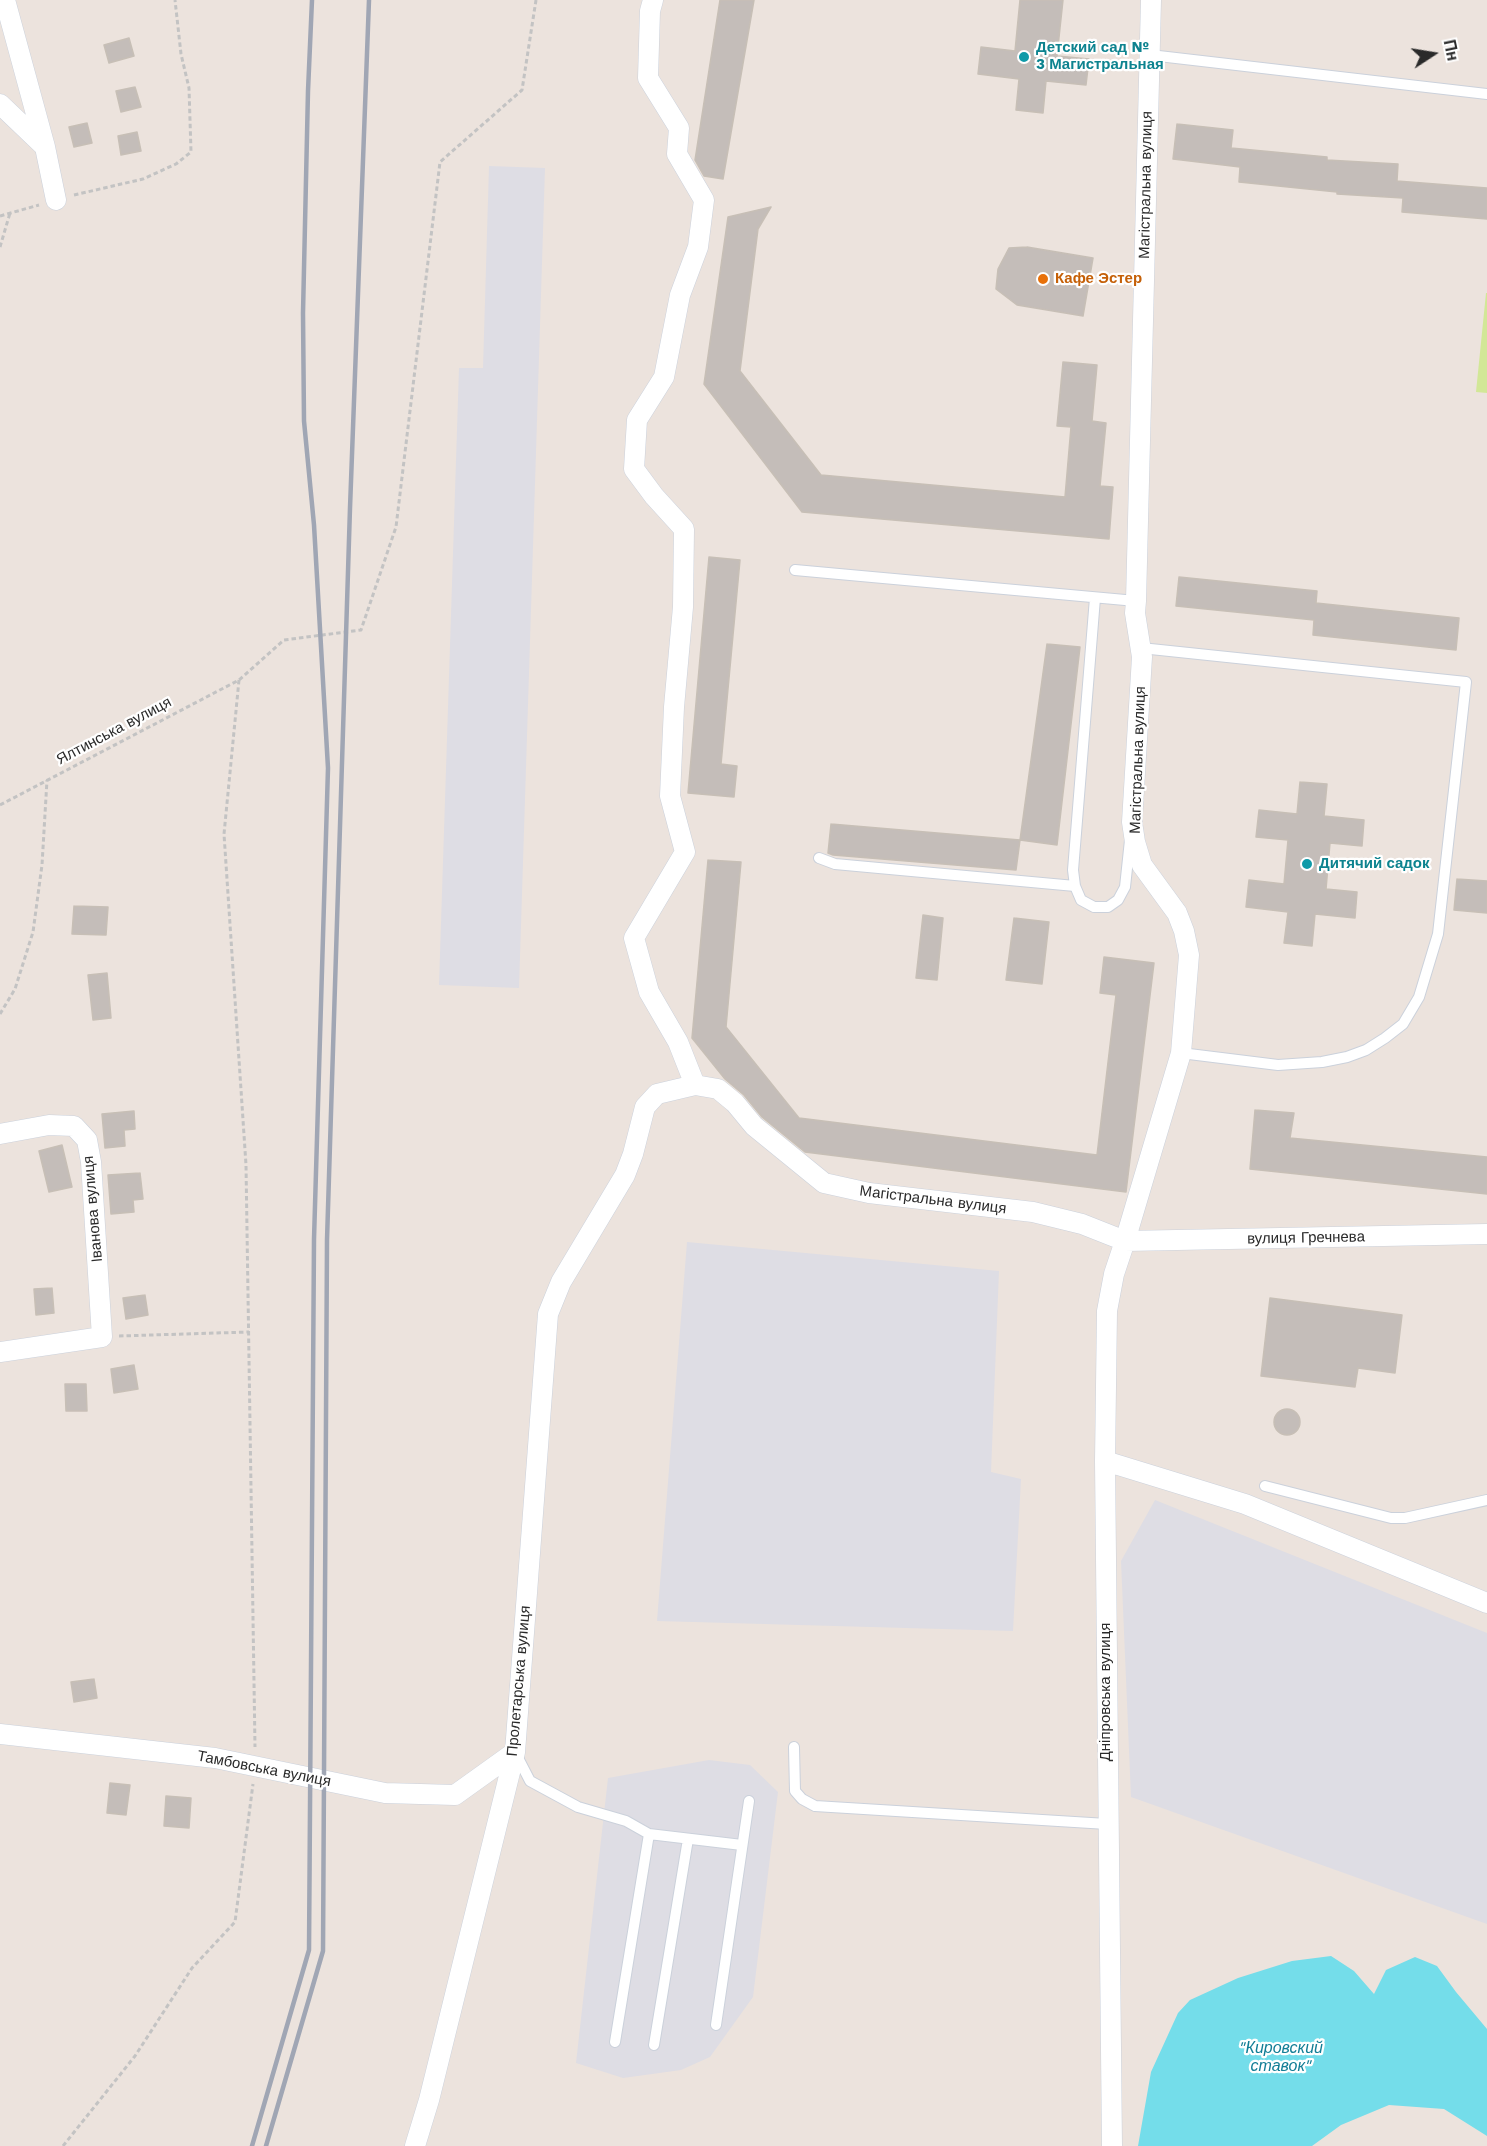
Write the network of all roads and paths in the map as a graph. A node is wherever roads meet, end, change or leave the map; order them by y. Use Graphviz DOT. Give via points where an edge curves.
graph roads {
  1 [pos="5,0"];
  2 [pos="175,0"];
  3 [pos="536,0"];
  4 [pos="653,0"];
  5 [pos="1151,0"];
  6 [pos="1150,55"];
  7 [pos="1487,94"];
  8 [pos="0,104"];
  9 [pos="45,147"];
  10 [pos="56,200"];
  11 [pos="10,213"];
  12 [pos="0,216"];
  13 [pos="0,247"];
  14 [pos="795,570"];
  15 [pos="1095,598"];
  16 [pos="1136,601"];
  17 [pos="1141,648"];
  18 [pos="239,680"];
  19 [pos="47,780"];
  20 [pos="0,805"];
  21 [pos="1132,822"];
  22 [pos="819,858"];
  23 [pos="1075,886"];
  24 [pos="0,1014"];
  25 [pos="1181,1053"];
  26 [pos="695,1085"];
  27 [pos="0,1134"];
  28 [pos="1487,1234"];
  29 [pos="1125,1241"];
  30 [pos="548,1314"];
  31 [pos="249,1332"];
  32 [pos="102,1337"];
  33 [pos="0,1353"];
  34 [pos="1105,1461"];
  35 [pos="1265,1486"];
  36 [pos="1487,1500"];
  37 [pos="1487,1603"];
  38 [pos="0,1734"];
  39 [pos="795,1747"];
  40 [pos="515,1752"];
  41 [pos="255,1766"];
  42 [pos="749,1801"];
  43 [pos="1107,1824"];
  44 [pos="649,1834"];
  45 [pos="688,1839"];
  46 [pos="742,1845"];
  47 [pos="716,2025"];
  48 [pos="615,2042"];
  49 [pos="654,2045"];
  50 [pos="63,2146"];
  51 [pos="416,2146"];
  52 [pos="1112,2146"];
  1 -- 9 [label="street"];
  2 -- 10 [label="path" via="189,88 191,152 176,165 143,179"];
  3 -- 18 [label="path, Ялтинська вулиця" via="522,90 440,162 396,527 361,630 285,640"];
  4 -- 26 [label="street" via="648,78 679,128 677,154 704,200 698,248 680,295 664,377 637,420 634,469 684,529 683,607 670,796 685,852 634,938 648,992 678,1042"];
  5 -- 6 [label="street, Магістральна вулиця"];
  6 -- 7 [label="lane"];
  6 -- 16 [label="street, Магістральна вулиця"];
  8 -- 9 [label="street"];
  9 -- 10 [label="street"];
  10 -- 11 [label="path"];
  11 -- 12 [label="path"];
  11 -- 13 [label="path"];
  14 -- 15 [label="lane"];
  15 -- 16 [label="lane"];
  15 -- 23 [label="lane" via="1074,855"];
  16 -- 17 [label="street, Магістральна вулиця"];
  17 -- 21 [label="street, Магістральна вулиця"];
  17 -- 25 [label="lane" via="1466,682 1438,934 1419,997 1403,1024 1366,1050 1322,1062 1278,1065"];
  18 -- 19 [label="path, Ялтинська вулиця"];
  18 -- 31 [label="path" via="224,834 246,1165"];
  19 -- 20 [label="path, Ялтинська вулиця"];
  19 -- 24 [label="path" via="33,932 15,989"];
  21 -- 23 [label="lane" via="1125,887 1118,900 1108,908 1094,907 1082,900"];
  21 -- 25 [label="street, Магістральна вулиця" via="1142,865 1177,913 1184,931 1189,955"];
  22 -- 23 [label="lane" via="835,864"];
  25 -- 29 [label="street, Магістральна вулиця"];
  26 -- 29 [label="street, Магістральна вулиця" via="718,1089 735,1102 754,1126 824,1183 869,1193 1041,1213"];
  26 -- 30 [label="street, Магістральна вулиця" via="657,1094 645,1107 625,1175 561,1282"];
  27 -- 32 [label="street, Іванова вулиця" via="49,1125 74,1126 87,1140 92,1162"];
  28 -- 29 [label="street, вулиця Гречнева"];
  29 -- 34 [label="street, Дніпровська вулиця" via="1107,1311"];
  30 -- 40 [label="street, Пролетарська вулиця"];
  31 -- 32 [label="path"];
  31 -- 41 [label="path"];
  32 -- 33 [label="street"];
  34 -- 37 [label="street" via="1245,1503"];
  34 -- 43 [label="street, Дніпровська вулиця"];
  35 -- 36 [label="lane" via="1391,1518"];
  38 -- 41 [label="street, Тамбовська вулиця"];
  39 -- 43 [label="lane" via="795,1791 815,1806"];
  40 -- 41 [label="street, Тамбовська вулиця" via="455,1795 385,1793"];
  40 -- 44 [label="lane" via="530,1781 578,1807 626,1821"];
  40 -- 51 [label="street, Пролетарська вулиця"];
  41 -- 50 [label="path" via="235,1922 192,1968 135,2056"];
  42 -- 46 [label="lane"];
  43 -- 52 [label="street, Дніпровська вулиця"];
  44 -- 45 [label="lane"];
  44 -- 48 [label="lane"];
  45 -- 46 [label="lane"];
  45 -- 49 [label="lane"];
  46 -- 47 [label="lane"];
}
